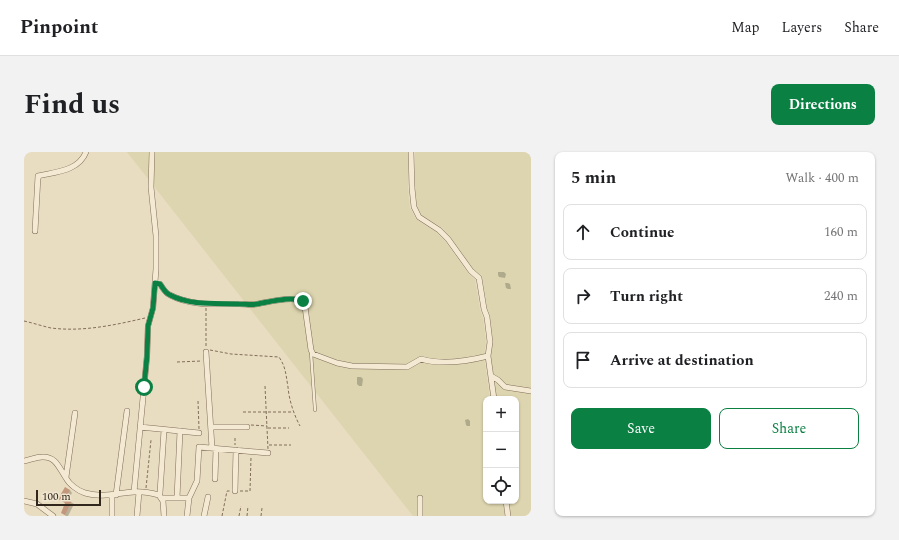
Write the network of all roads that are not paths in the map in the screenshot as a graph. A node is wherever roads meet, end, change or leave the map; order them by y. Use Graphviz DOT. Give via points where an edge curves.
graph roads {
  1 [pos="86,152"];
  2 [pos="152,152"];
  3 [pos="411,152"];
  4 [pos="35,231"];
  5 [pos="155,283"];
  6 [pos="206,350"];
  7 [pos="310,350"];
  8 [pos="488,356"];
  9 [pos="491,376"];
  10 [pos="531,391"];
  11 [pos="494,396"];
  12 [pos="315,410"];
  13 [pos="127,411"];
  14 [pos="75,414"];
  15 [pos="211,427"];
  16 [pos="140,428"];
  17 [pos="247,428"];
  18 [pos="164,430"];
  19 [pos="180,432"];
  20 [pos="199,433"];
  21 [pos="214,448"];
  22 [pos="236,450"];
  23 [pos="268,453"];
  24 [pos="24,461"];
  25 [pos="66,478"];
  26 [pos="215,478"];
  27 [pos="235,491"];
  28 [pos="137,492"];
  29 [pos="114,495"];
  30 [pos="160,496"];
  31 [pos="208,497"];
  32 [pos="177,498"];
  33 [pos="189,498"];
  34 [pos="420,498"];
  35 [pos="24,501"];
  36 [pos="506,504"];
  37 [pos="53,516"];
  38 [pos="112,516"];
  39 [pos="137,516"];
  40 [pos="164,516"];
  41 [pos="187,516"];
  42 [pos="204,516"];
  43 [pos="420,516"];
  44 [pos="508,516"];
  1 -- 4 [label="street" via="79,164 66,170 38,176"];
  2 -- 5 [label="street" via="150,187 156,236"];
  3 -- 8 [label="street" via="414,207 419,217 448,239 470,271 479,278 490,342"];
  5 -- 7 [label="street" via="160,284 170,296 206,304 256,305 297,299 303,301"];
  5 -- 16 [label="street" via="153,308 148,326"];
  6 -- 15 [label="street"];
  7 -- 8 [label="street" via="313,354 352,366 407,367 421,359 444,362"];
  7 -- 12 [label="lane"];
  8 -- 9 [label="street"];
  9 -- 10 [label="street" via="505,387"];
  9 -- 11 [label="street"];
  13 -- 29 [label="street"];
  14 -- 25 [label="street"];
  15 -- 17 [label="street"];
  15 -- 21 [label="street"];
  16 -- 18 [label="street"];
  16 -- 28 [label="street"];
  18 -- 19 [label="street"];
  18 -- 30 [label="street"];
  19 -- 20 [label="street"];
  19 -- 32 [label="street"];
  21 -- 22 [label="street"];
  21 -- 26 [label="street"];
  21 -- 33 [label="street" via="198,447 197,481"];
  22 -- 23 [label="street"];
  22 -- 27 [label="street"];
  24 -- 25 [label="street" via="48,457 58,464"];
  25 -- 29 [label="street" via="84,493"];
  28 -- 29 [label="street"];
  28 -- 30 [label="street"];
  28 -- 39 [label="street"];
  29 -- 38 [label="street"];
  30 -- 32 [label="street"];
  30 -- 40 [label="street"];
  31 -- 42 [label="street"];
  32 -- 33 [label="street"];
  33 -- 41 [label="street"];
  34 -- 43 [label="street"];
  35 -- 37 [label="street" via="36,504"];
  36 -- 44 [label="street"];
}
